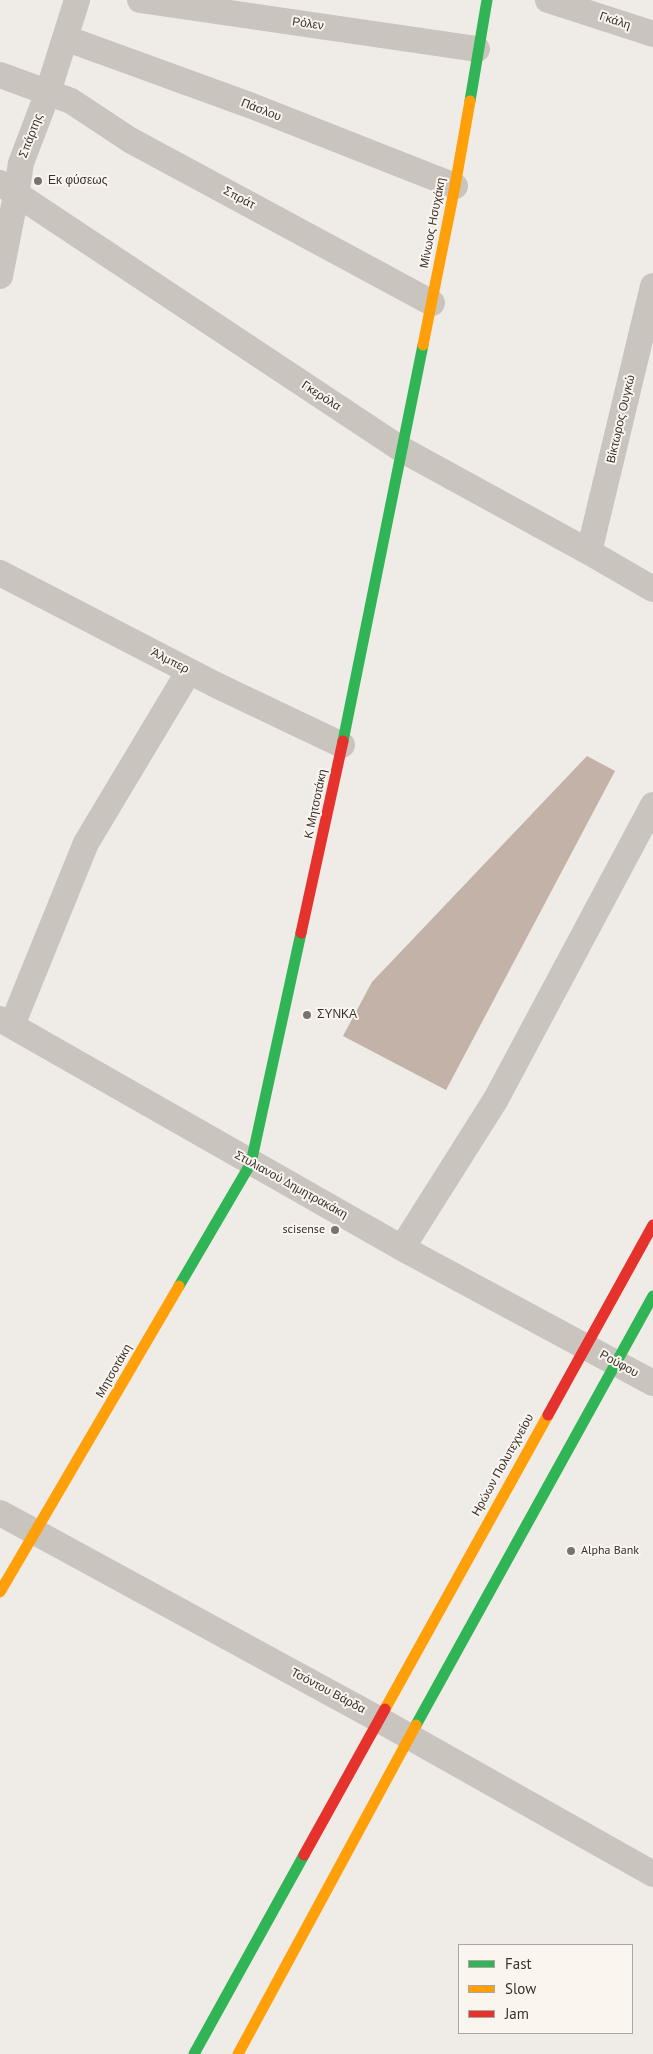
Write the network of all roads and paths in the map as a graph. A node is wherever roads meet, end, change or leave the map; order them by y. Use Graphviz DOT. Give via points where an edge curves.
graph roads {
  1 [pos="77,0"];
  2 [pos="140,0"];
  3 [pos="487,0"];
  4 [pos="548,0"];
  5 [pos="653,34"];
  6 [pos="64,38"];
  7 [pos="477,49"];
  8 [pos="0,75"];
  9 [pos="48,92"];
  10 [pos="455,186"];
  11 [pos="8,189"];
  12 [pos="0,276"];
  13 [pos="653,286"];
  14 [pos="432,303"];
  15 [pos="401,449"];
  16 [pos="589,552"];
  17 [pos="0,573"];
  18 [pos="653,589"];
  19 [pos="189,671"];
  20 [pos="342,745"];
  21 [pos="653,805"];
  22 [pos="6,1022"];
  23 [pos="251,1163"];
  24 [pos="653,1225"];
  25 [pos="402,1248"];
  26 [pos="653,1296"];
  27 [pos="585,1346"];
  28 [pos="616,1362"];
  29 [pos="653,1383"];
  30 [pos="0,1513"];
  31 [pos="35,1532"];
  32 [pos="0,1592"];
  33 [pos="378,1719"];
  34 [pos="410,1736"];
  35 [pos="653,1874"];
  36 [pos="194,2054"];
  37 [pos="238,2054"];
  1 -- 6 [label="street, Σπάρτης"];
  2 -- 7 [label="street, Ρόλεν"];
  3 -- 7 [label="main road, Μίνωος Ησυχάκη"];
  4 -- 5 [label="street, Γκάλη"];
  6 -- 9 [label="street, Σπάρτης"];
  6 -- 10 [label="street, Πάσλου" via="252,106"];
  7 -- 10 [label="main road, Μίνωος Ησυχάκη"];
  8 -- 9 [label="street, Σπράτ"];
  9 -- 11 [label="street, Σπάρτης"];
  9 -- 14 [label="street, Σπράτ" via="71,101 130,140"];
  10 -- 14 [label="main road, Μίνωος Ησυχάκη"];
  11 -- 12 [label="street, Σπάρτης"];
  11 -- 15 [label="street, Γκερόλα"];
  13 -- 16 [label="street, Βίκτωρος Ουγκώ"];
  14 -- 15 [label="main road, Μίνωος Ησυχάκη"];
  15 -- 16 [label="street, Γκερόλα"];
  15 -- 20 [label="main road, Κ Μητσοτάκη"];
  16 -- 18 [label="street, Γκερόλα"];
  17 -- 19 [label="street, Άλμπερ"];
  19 -- 20 [label="street, Άλμπερ"];
  19 -- 22 [label="street" via="86,843"];
  20 -- 23 [label="main road, Κ Μητσοτάκη"];
  21 -- 25 [label="street" via="496,1099"];
  22 -- 23 [label="street, Στυλιανού Δημητρακάκη"];
  23 -- 25 [label="street, Στυλιανού Δημητρακάκη"];
  23 -- 31 [label="main road, Μητσοτάκη"];
  24 -- 27 [label="main road, Ηρώων Πολυτεχνείου"];
  25 -- 27 [label="street, Στυλιανού Δημητρακάκη"];
  26 -- 28 [label="main road"];
  27 -- 28 [label="street, Ρούφου"];
  27 -- 33 [label="main road, Ηρώων Πολυτεχνείου"];
  28 -- 29 [label="street, Ρούφου"];
  28 -- 34 [label="main road"];
  30 -- 31 [label="street, Τσόντου Βάρδα"];
  31 -- 32 [label="main road, Μητσοτάκη"];
  31 -- 33 [label="street, Τσόντου Βάρδα"];
  33 -- 34 [label="street, Τσόντου Βάρδα"];
  33 -- 36 [label="main road, Ηρώων Πολυτεχνείου"];
  34 -- 35 [label="street, Τσόντου Βάρδα"];
  34 -- 37 [label="main road"];
}
